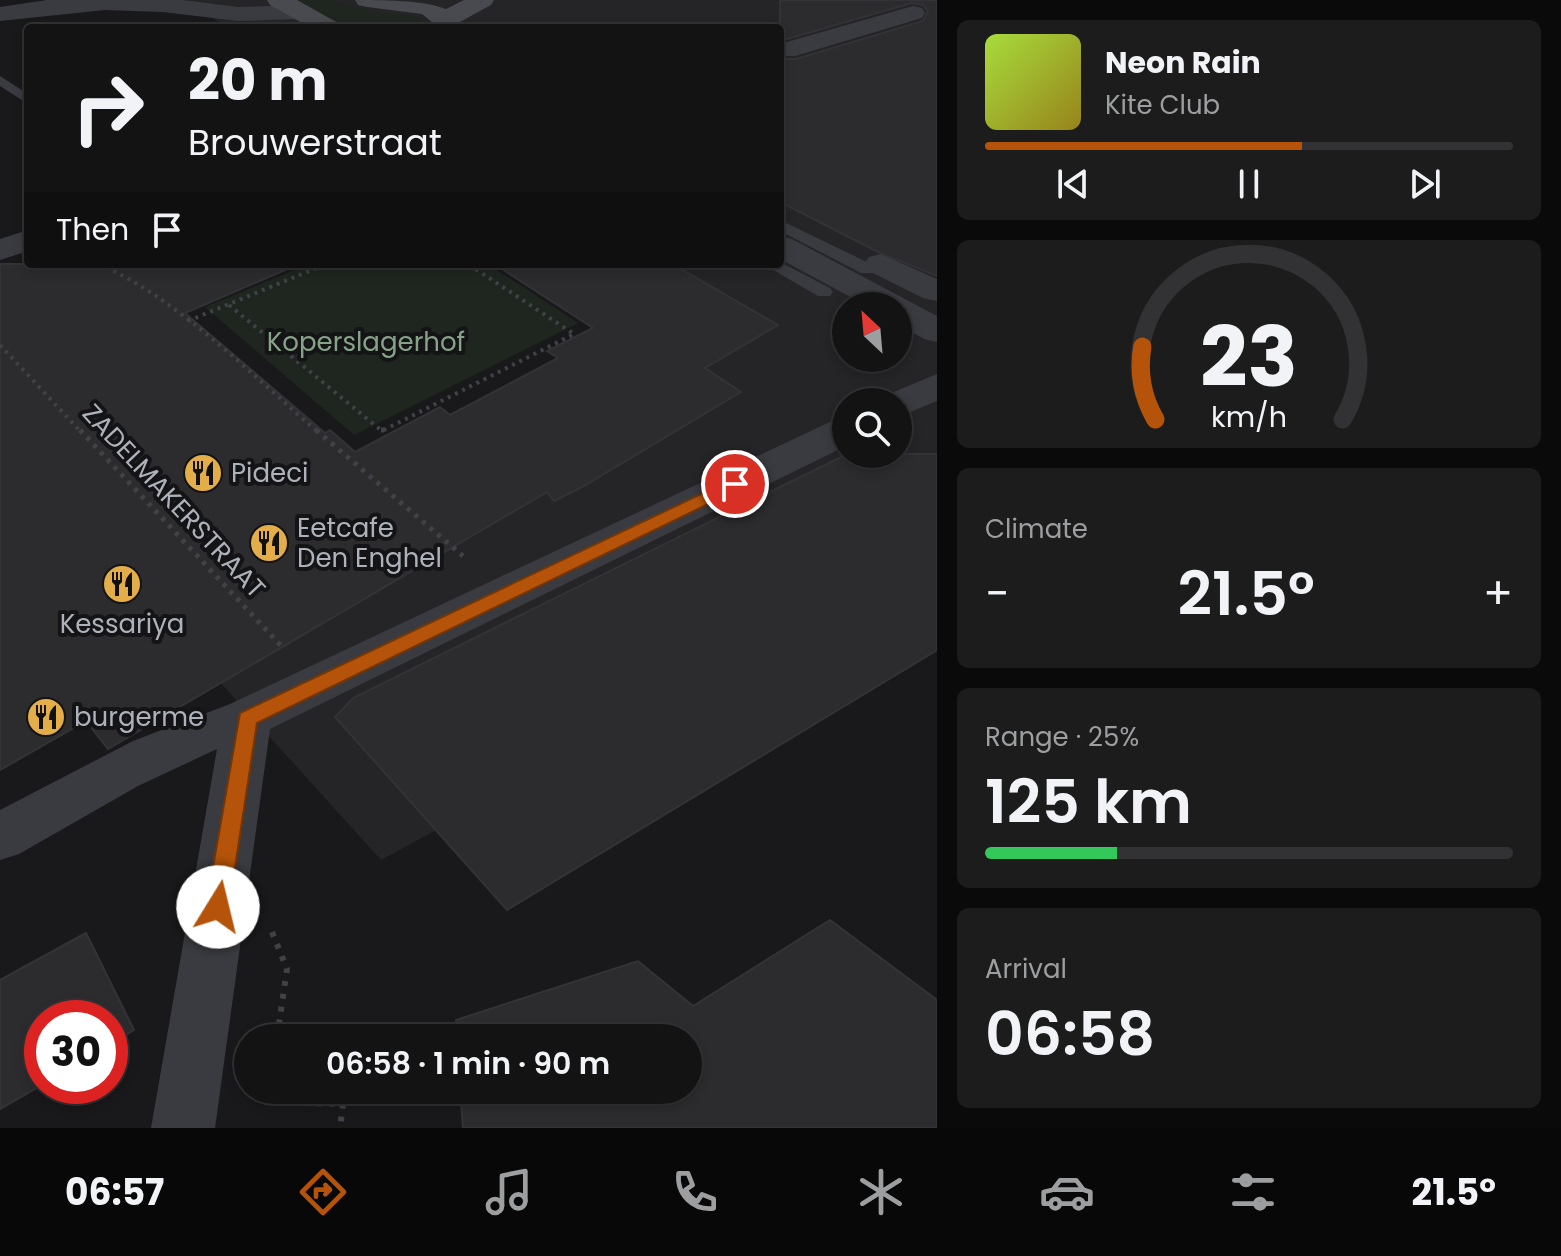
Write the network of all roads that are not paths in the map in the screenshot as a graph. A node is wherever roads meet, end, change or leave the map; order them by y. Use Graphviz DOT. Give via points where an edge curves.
graph roads {
  1 [pos="367,0"];
  2 [pos="482,0"];
  3 [pos="290,6"];
  4 [pos="908,11"];
  5 [pos="436,13"];
  6 [pos="0,14"];
  7 [pos="322,24"];
  8 [pos="786,50"];
  9 [pos="0,80"];
  10 [pos="24,97"];
  11 [pos="784,227"];
  12 [pos="24,241"];
  13 [pos="784,248"];
  14 [pos="0,250"];
  15 [pos="874,266"];
  16 [pos="779,268"];
  17 [pos="935,291"];
  18 [pos="824,292"];
  19 [pos="867,292"];
  20 [pos="912,316"];
  21 [pos="937,331"];
  22 [pos="937,386"];
  23 [pos="912,398"];
  24 [pos="832,437"];
  25 [pos="247,718"];
  26 [pos="0,837"];
  27 [pos="183,1128"];
  1 -- 5 [label="main road"];
  2 -- 5 [label="main road"];
  3 -- 6 [label="street" via="238,14 105,3"];
  3 -- 7 [label="main road"];
  4 -- 8 [label="street"];
  9 -- 10 [label="lane"];
  11 -- 15 [label="lane"];
  12 -- 14 [label="street"];
  13 -- 19 [label="street"];
  15 -- 17 [label="street"];
  16 -- 18 [label="lane"];
  20 -- 21 [label="street"];
  22 -- 23 [label="street"];
  24 -- 25 [label="street"];
  25 -- 26 [label="street" via="72,795"];
  25 -- 27 [label="street"];
}
